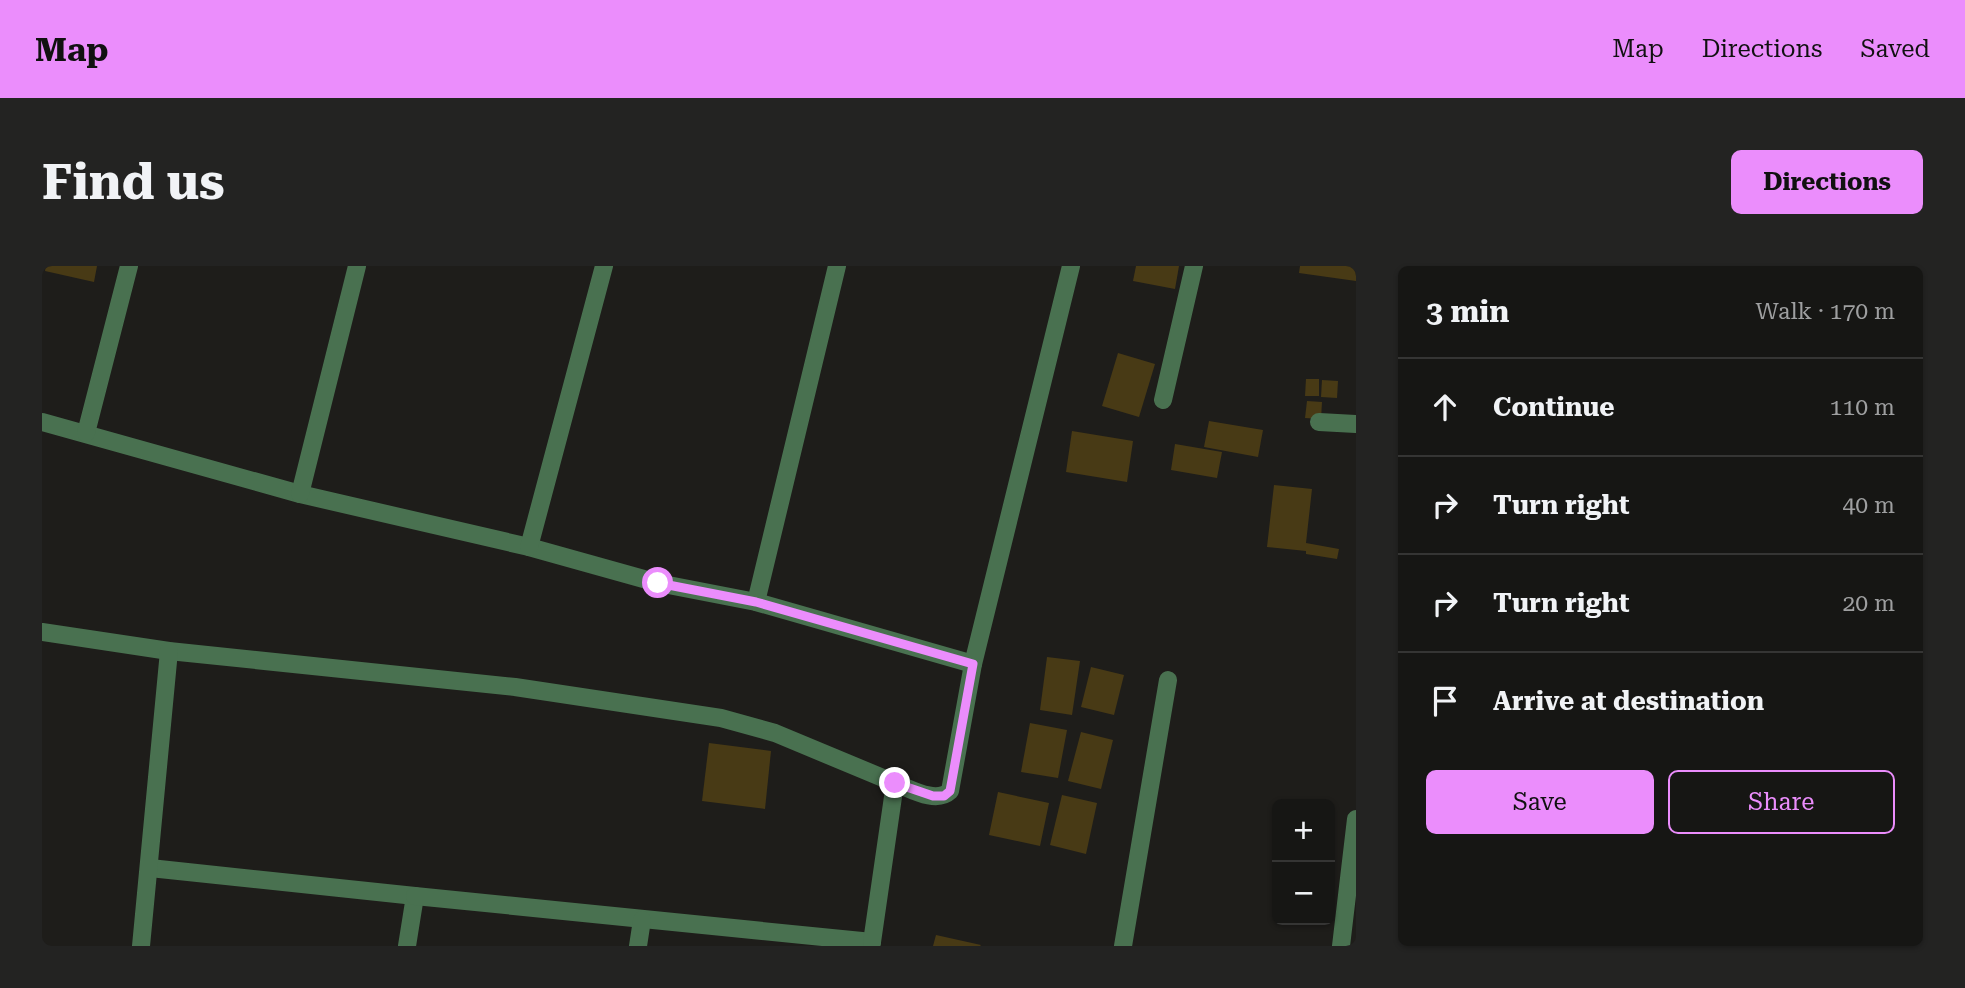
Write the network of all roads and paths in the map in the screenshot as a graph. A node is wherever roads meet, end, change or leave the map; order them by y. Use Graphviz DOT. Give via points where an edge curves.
graph roads {
  1 [pos="129,266"];
  2 [pos="357,266"];
  3 [pos="604,266"];
  4 [pos="837,266"];
  5 [pos="1072,266"];
  6 [pos="1194,266"];
  7 [pos="1163,400"];
  8 [pos="42,422"];
  9 [pos="1319,422"];
  10 [pos="1356,424"];
  11 [pos="86,433"];
  12 [pos="300,494"];
  13 [pos="529,547"];
  14 [pos="756,602"];
  15 [pos="42,632"];
  16 [pos="169,651"];
  17 [pos="973,664"];
  18 [pos="1168,680"];
  19 [pos="895,783"];
  20 [pos="1356,820"];
  21 [pos="150,868"];
  22 [pos="1352,893"];
  23 [pos="415,896"];
  24 [pos="642,920"];
  25 [pos="871,944"];
  26 [pos="141,946"];
  27 [pos="407,946"];
  28 [pos="638,946"];
  29 [pos="1123,946"];
  30 [pos="1341,946"];
  1 -- 11 [label="street"];
  2 -- 12 [label="street"];
  3 -- 13 [label="street"];
  4 -- 14 [label="street"];
  5 -- 17 [label="street"];
  6 -- 7 [label="street"];
  8 -- 11 [label="street"];
  9 -- 10 [label="street"];
  11 -- 12 [label="street"];
  12 -- 13 [label="street"];
  13 -- 14 [label="street" via="658,583"];
  14 -- 17 [label="street"];
  15 -- 16 [label="street"];
  16 -- 19 [label="street" via="516,687 733,720"];
  16 -- 21 [label="street"];
  17 -- 19 [label="street" via="950,791 933,796"];
  18 -- 29 [label="street"];
  19 -- 25 [label="street"];
  20 -- 22 [label="street"];
  21 -- 23 [label="street"];
  21 -- 26 [label="street"];
  22 -- 30 [label="street"];
  23 -- 24 [label="street"];
  23 -- 27 [label="street"];
  24 -- 25 [label="street"];
  24 -- 28 [label="street"];
}
